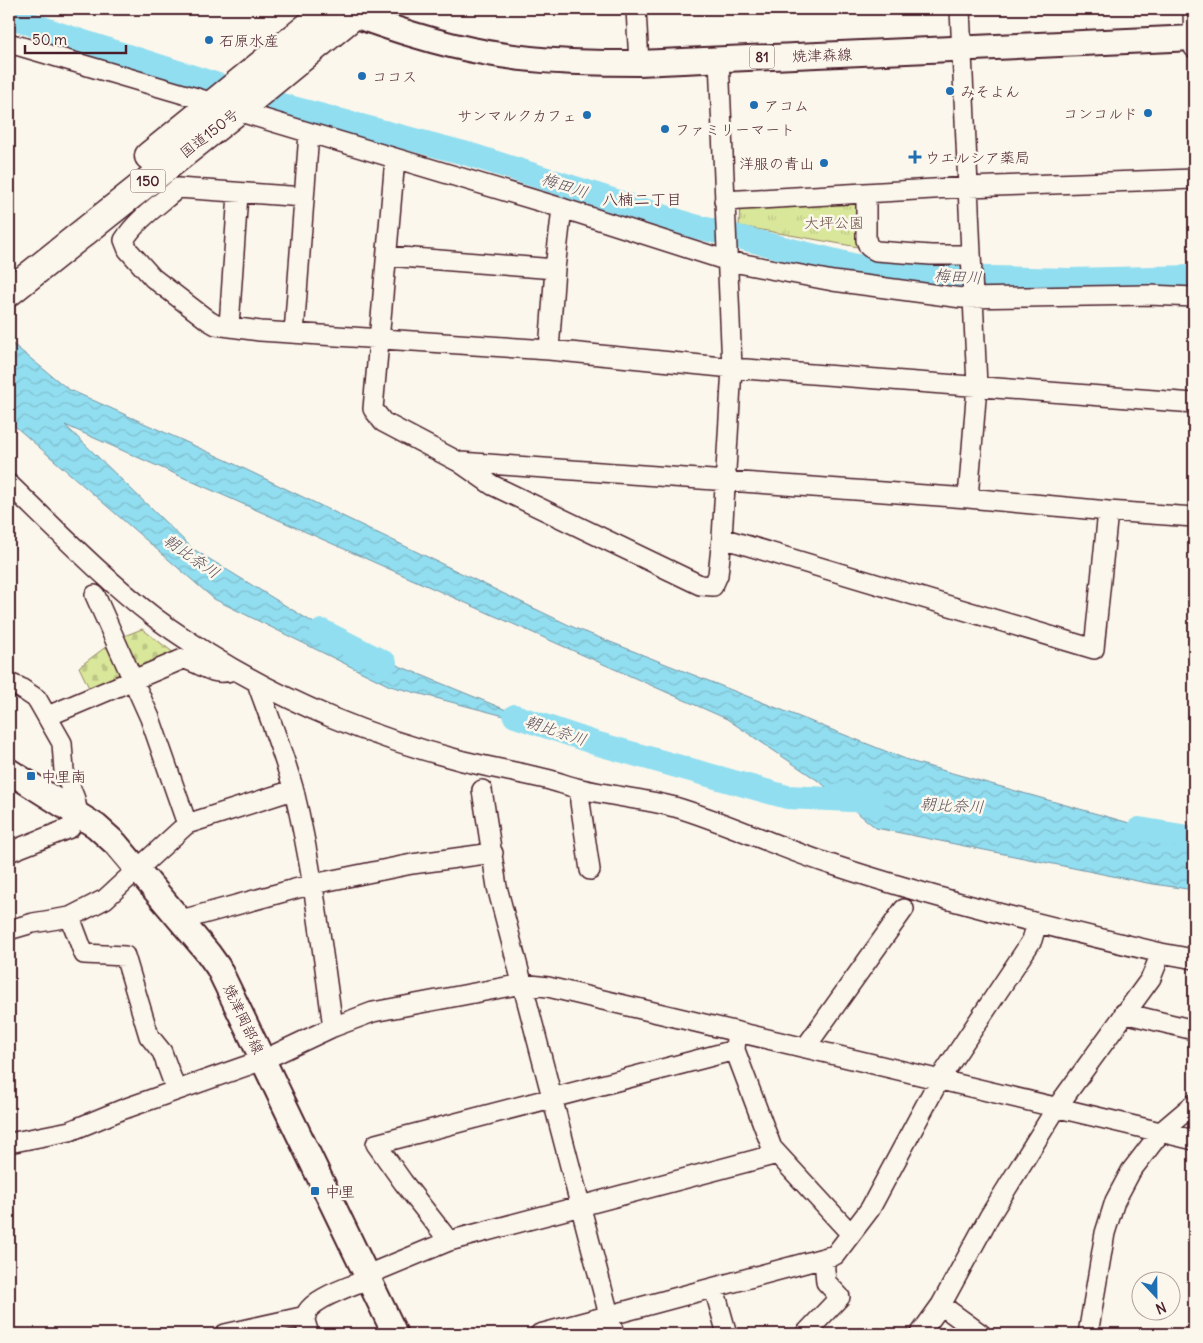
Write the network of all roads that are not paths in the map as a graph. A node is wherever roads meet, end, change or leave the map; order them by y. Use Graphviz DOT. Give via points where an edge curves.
graph roads {
  1 [pos="636,9"];
  2 [pos="960,9"];
  3 [pos="1192,9"];
  4 [pos="345,10"];
  5 [pos="1194,38"];
  6 [pos="9,43"];
  7 [pos="1194,48"];
  8 [pos="962,49"];
  9 [pos="719,59"];
  10 [pos="639,63"];
  11 [pos="229,104"];
  12 [pos="309,133"];
  13 [pos="395,159"];
  14 [pos="1194,178"];
  15 [pos="968,187"];
  16 [pos="866,193"];
  17 [pos="238,194"];
  18 [pos="304,197"];
  19 [pos="725,205"];
  20 [pos="562,208"];
  21 [pos="63,237"];
  22 [pos="388,256"];
  23 [pos="727,256"];
  24 [pos="971,257"];
  25 [pos="555,269"];
  26 [pos="9,270"];
  27 [pos="9,292"];
  28 [pos="973,294"];
  29 [pos="1194,297"];
  30 [pos="229,326"];
  31 [pos="294,333"];
  32 [pos="380,339"];
  33 [pos="549,350"];
  34 [pos="732,368"];
  35 [pos="977,386"];
  36 [pos="1194,403"];
  37 [pos="459,462"];
  38 [pos="724,481"];
  39 [pos="9,484"];
  40 [pos="968,498"];
  41 [pos="1108,511"];
  42 [pos="1194,517"];
  43 [pos="722,538"];
  44 [pos="95,595"];
  45 [pos="234,670"];
  46 [pos="134,679"];
  47 [pos="9,684"];
  48 [pos="257,684"];
  49 [pos="48,716"];
  50 [pos="9,771"];
  51 [pos="580,789"];
  52 [pos="293,790"];
  53 [pos="482,790"];
  54 [pos="78,814"];
  55 [pos="187,824"];
  56 [pos="9,852"];
  57 [pos="493,853"];
  58 [pos="137,868"];
  59 [pos="590,870"];
  60 [pos="313,884"];
  61 [pos="904,909"];
  62 [pos="70,917"];
  63 [pos="181,920"];
  64 [pos="1037,923"];
  65 [pos="9,930"];
  66 [pos="1161,953"];
  67 [pos="1194,959"];
  68 [pos="522,984"];
  69 [pos="1124,1013"];
  70 [pos="333,1028"];
  71 [pos="1194,1030"];
  72 [pos="736,1041"];
  73 [pos="805,1048"];
  74 [pos="263,1060"];
  75 [pos="939,1080"];
  76 [pos="176,1090"];
  77 [pos="554,1098"];
  78 [pos="1194,1104"];
  79 [pos="1057,1107"];
  80 [pos="1161,1132"];
  81 [pos="1194,1140"];
  82 [pos="9,1143"];
  83 [pos="777,1154"];
  84 [pos="581,1206"];
  85 [pos="851,1234"];
  86 [pos="449,1241"];
  87 [pos="824,1259"];
  88 [pos="368,1277"];
  89 [pos="714,1288"];
  90 [pos="942,1305"];
  91 [pos="610,1316"];
  92 [pos="307,1325"];
  93 [pos="225,1334"];
  94 [pos="395,1334"];
  95 [pos="540,1334"];
  96 [pos="614,1334"];
  97 [pos="727,1334"];
  98 [pos="805,1334"];
  99 [pos="920,1334"];
  100 [pos="981,1334"];
  101 [pos="1088,1334"];
  1 -- 10 [label="street"];
  2 -- 8 [label="street"];
  3 -- 5 [label="street"];
  4 -- 10 [label="main road, 焼津森線 / 81" via="390,28 486,53 578,63"];
  4 -- 11 [label="highway, 国道150号 / 150"];
  5 -- 7 [label="street"];
  5 -- 8 [label="main road, 焼津森線 / 81"];
  6 -- 11 [label="street"];
  8 -- 9 [label="main road, 焼津森線 / 81"];
  8 -- 15 [label="street"];
  9 -- 10 [label="main road, 焼津森線 / 81"];
  9 -- 19 [label="street"];
  11 -- 12 [label="street"];
  11 -- 21 [label="highway, 国道150号 / 150"];
  12 -- 13 [label="street"];
  12 -- 18 [label="street"];
  13 -- 20 [label="street"];
  13 -- 22 [label="street"];
  14 -- 15 [label="street"];
  15 -- 16 [label="street"];
  15 -- 24 [label="street"];
  16 -- 19 [label="street"];
  16 -- 24 [label="street" via="866,240 869,247 876,251 906,254"];
  17 -- 18 [label="street"];
  17 -- 30 [label="street"];
  17 -- 30 [label="street" via="178,188 124,240 128,250 153,278 216,326"];
  18 -- 31 [label="street"];
  19 -- 23 [label="street"];
  20 -- 23 [label="street"];
  20 -- 25 [label="street"];
  21 -- 26 [label="highway, 国道150号 / 150"];
  21 -- 27 [label="highway, 国道150号 / 150"];
  22 -- 25 [label="street"];
  22 -- 32 [label="street"];
  23 -- 28 [label="street" via="833,281"];
  23 -- 34 [label="street"];
  24 -- 28 [label="street"];
  25 -- 33 [label="street"];
  28 -- 29 [label="street"];
  28 -- 35 [label="street"];
  30 -- 31 [label="street"];
  31 -- 32 [label="street"];
  32 -- 33 [label="street"];
  32 -- 37 [label="street" via="373,409 383,422"];
  33 -- 34 [label="street"];
  34 -- 35 [label="street"];
  34 -- 38 [label="street"];
  35 -- 36 [label="street"];
  35 -- 40 [label="street"];
  37 -- 38 [label="street"];
  37 -- 43 [label="street" via="492,486 700,585 713,586 718,575"];
  38 -- 40 [label="street"];
  38 -- 43 [label="street"];
  39 -- 45 [label="street" via="100,572 155,618"];
  40 -- 41 [label="street"];
  41 -- 42 [label="street"];
  41 -- 43 [label="street" via="1094,649"];
  44 -- 46 [label="street"];
  45 -- 46 [label="street" via="216,672 184,659"];
  45 -- 48 [label="street"];
  46 -- 49 [label="street"];
  46 -- 55 [label="street"];
  47 -- 49 [label="street" via="37,699"];
  48 -- 51 [label="street" via="354,727 418,748"];
  48 -- 52 [label="street"];
  49 -- 54 [label="street" via="62,743 64,772"];
  50 -- 54 [label="main road, 焼津岡部線"];
  51 -- 59 [label="street"];
  51 -- 64 [label="street" via="671,806 836,867"];
  52 -- 55 [label="street"];
  52 -- 60 [label="street"];
  53 -- 57 [label="street"];
  54 -- 56 [label="street" via="70,828"];
  54 -- 58 [label="main road, 焼津岡部線" via="116,844"];
  55 -- 58 [label="street"];
  57 -- 60 [label="street" via="412,864"];
  57 -- 68 [label="street" via="497,887"];
  58 -- 62 [label="street" via="105,899"];
  58 -- 63 [label="main road, 焼津岡部線"];
  60 -- 63 [label="street"];
  60 -- 70 [label="street"];
  61 -- 73 [label="street"];
  62 -- 65 [label="street"];
  62 -- 76 [label="street" via="84,954 125,956 149,1036 162,1052"];
  63 -- 74 [label="main road, 焼津岡部線" via="218,967"];
  64 -- 66 [label="street"];
  64 -- 75 [label="street" via="1032,940"];
  66 -- 67 [label="street"];
  66 -- 69 [label="street" via="1151,978"];
  68 -- 70 [label="street" via="373,1012"];
  68 -- 72 [label="street" via="548,987"];
  68 -- 77 [label="street"];
  69 -- 71 [label="street"];
  69 -- 79 [label="street"];
  70 -- 74 [label="street"];
  72 -- 73 [label="street"];
  72 -- 77 [label="street"];
  72 -- 83 [label="street" via="772,1148"];
  73 -- 75 [label="street"];
  74 -- 76 [label="street"];
  74 -- 88 [label="main road, 焼津岡部線"];
  75 -- 79 [label="street"];
  75 -- 85 [label="street" via="870,1209"];
  76 -- 82 [label="street" via="70,1131"];
  77 -- 84 [label="street"];
  77 -- 86 [label="street" via="376,1144"];
  78 -- 80 [label="street"];
  79 -- 80 [label="street"];
  79 -- 90 [label="street" via="989,1218"];
  80 -- 81 [label="street"];
  80 -- 101 [label="street" via="1131,1171 1115,1201 1105,1233"];
  83 -- 84 [label="street"];
  83 -- 85 [label="street"];
  84 -- 86 [label="street"];
  84 -- 91 [label="street"];
  85 -- 87 [label="street" via="835,1255"];
  86 -- 88 [label="street"];
  87 -- 89 [label="street"];
  87 -- 98 [label="street" via="826,1282 840,1297"];
  88 -- 92 [label="street" via="323,1298 309,1309"];
  88 -- 94 [label="main road, 焼津岡部線"];
  89 -- 91 [label="street"];
  89 -- 97 [label="street"];
  90 -- 99 [label="street"];
  90 -- 100 [label="street"];
  91 -- 95 [label="street"];
  91 -- 96 [label="street"];
  92 -- 93 [label="street"];
}
